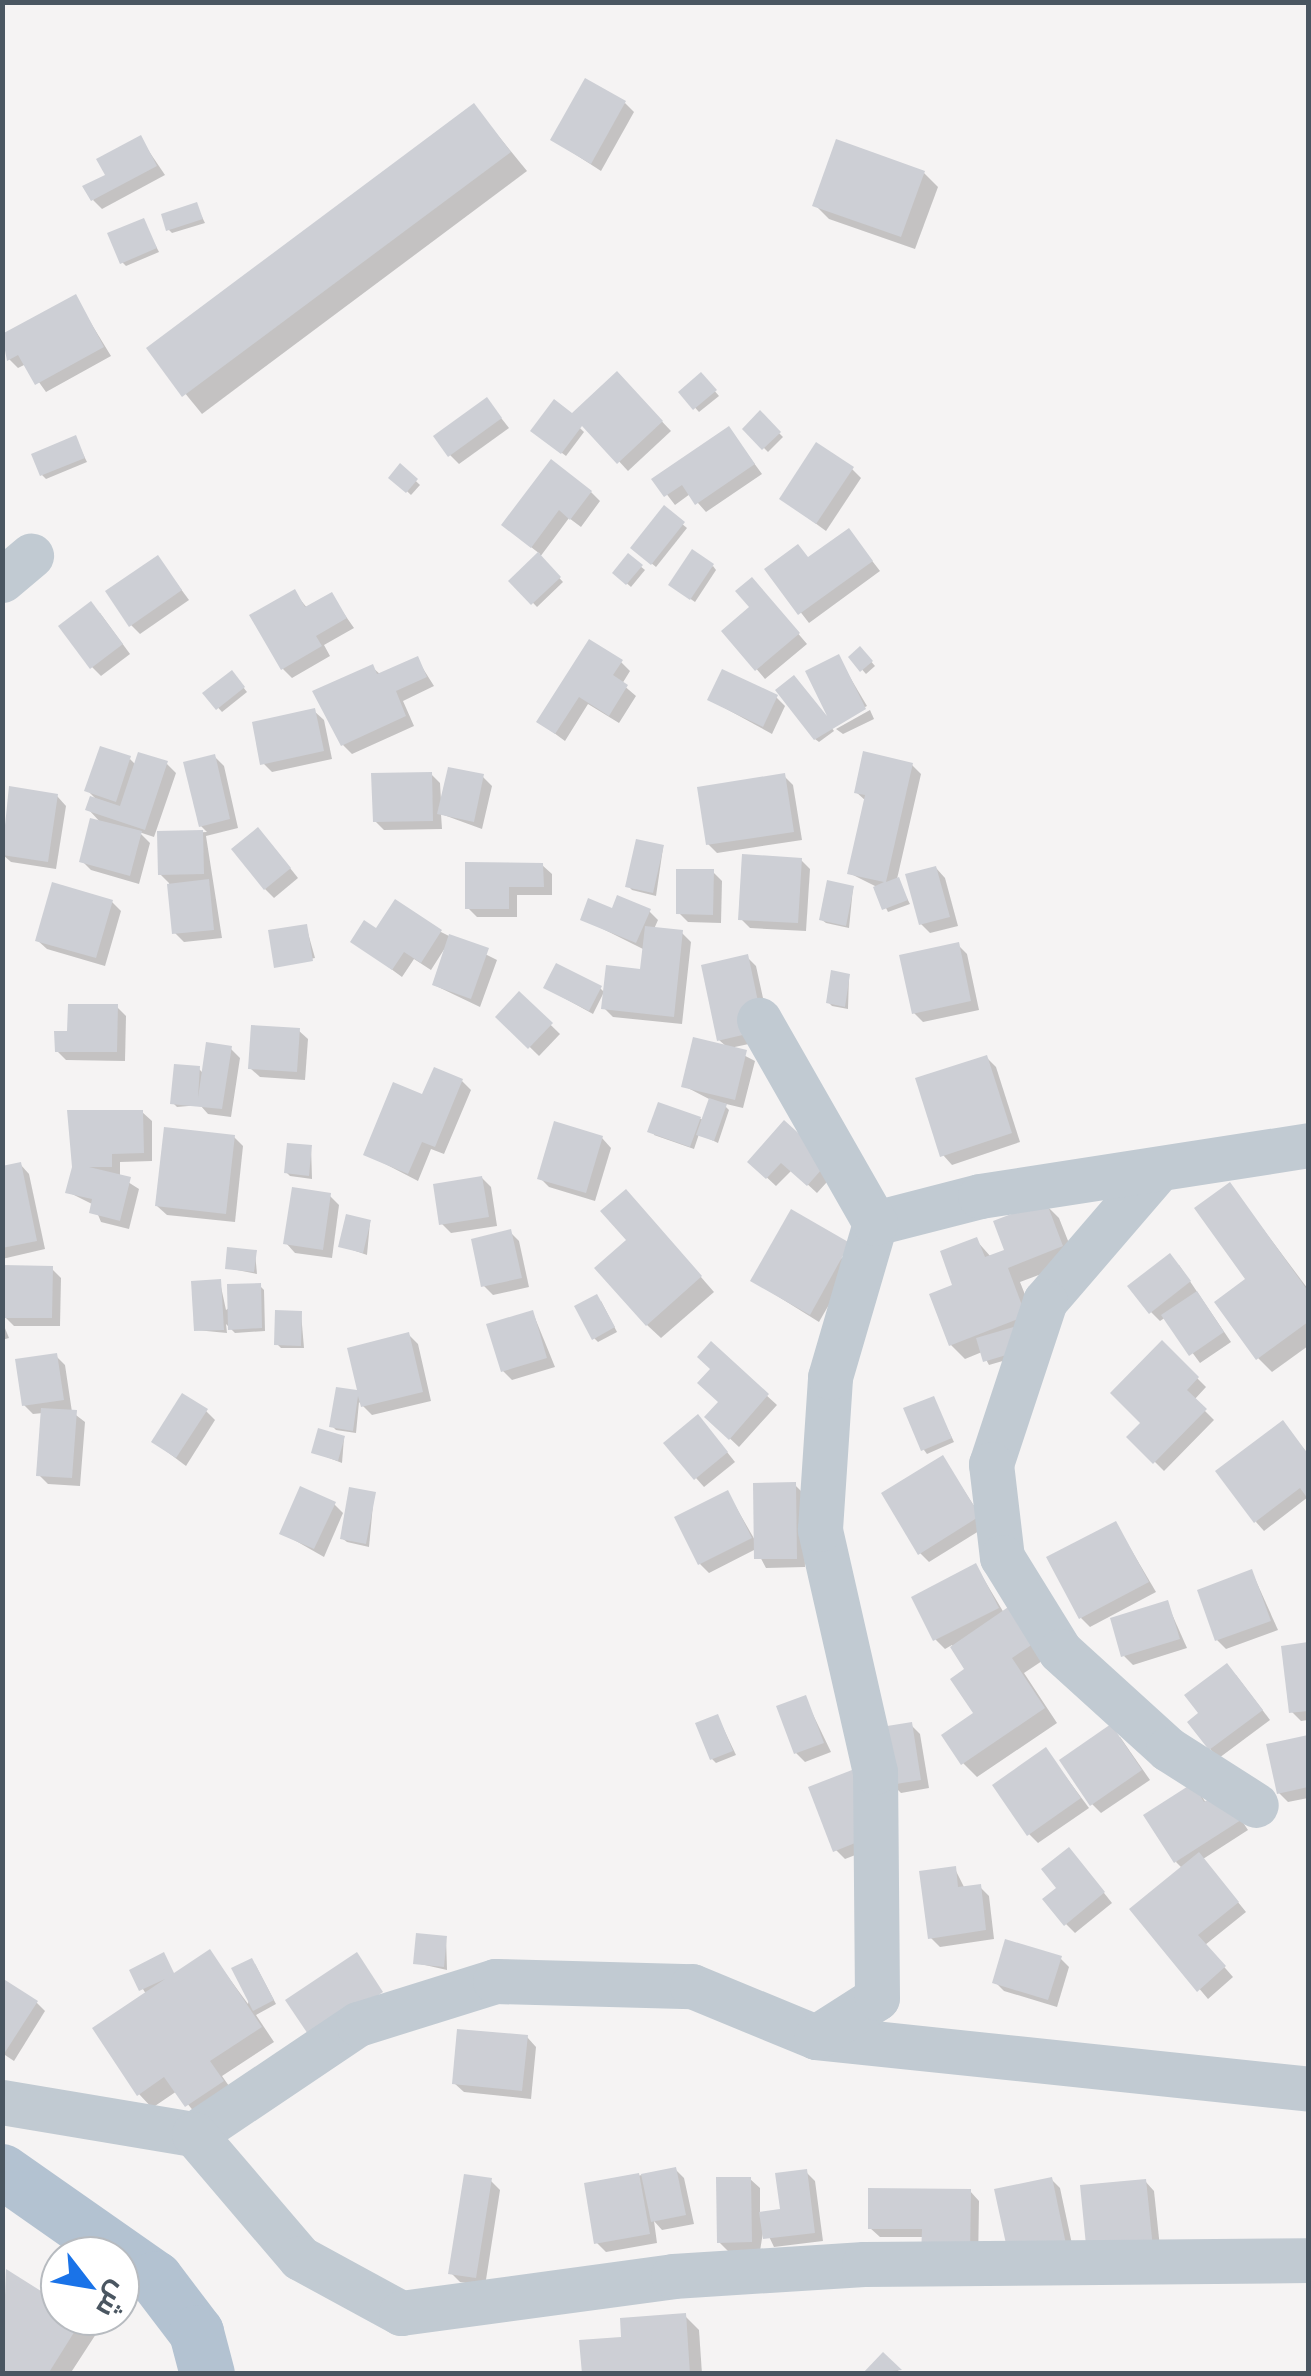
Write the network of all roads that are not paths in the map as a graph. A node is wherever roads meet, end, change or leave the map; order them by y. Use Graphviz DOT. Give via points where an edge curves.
graph roads {
  1 [pos="759,1020"];
  2 [pos="1308,1145"];
  3 [pos="1156,1172"];
  4 [pos="875,1223"];
  5 [pos="1256,1805"];
  6 [pos="816,2037"];
  7 [pos="1308,2088"];
  8 [pos="2,2102"];
  9 [pos="194,2134"];
  10 [pos="2,2171"];
  11 [pos="1308,2260"];
  12 [pos="207,2374"];
  1 -- 4 [label="street"];
  2 -- 3 [label="street"];
  3 -- 4 [label="street" via="980,1196"];
  3 -- 5 [label="street" via="1045,1301 991,1464 1002,1557 1060,1651 1168,1749"];
  4 -- 6 [label="street" via="830,1377 820,1529 876,1772 877,1998"];
  6 -- 7 [label="street"];
  6 -- 9 [label="street" via="692,1986 494,1982 358,2024"];
  8 -- 9 [label="street"];
  9 -- 11 [label="street" via="300,2258 401,2313 673,2276 845,2266"];
  10 -- 12 [label="main road" via="155,2278 196,2332"];
}
